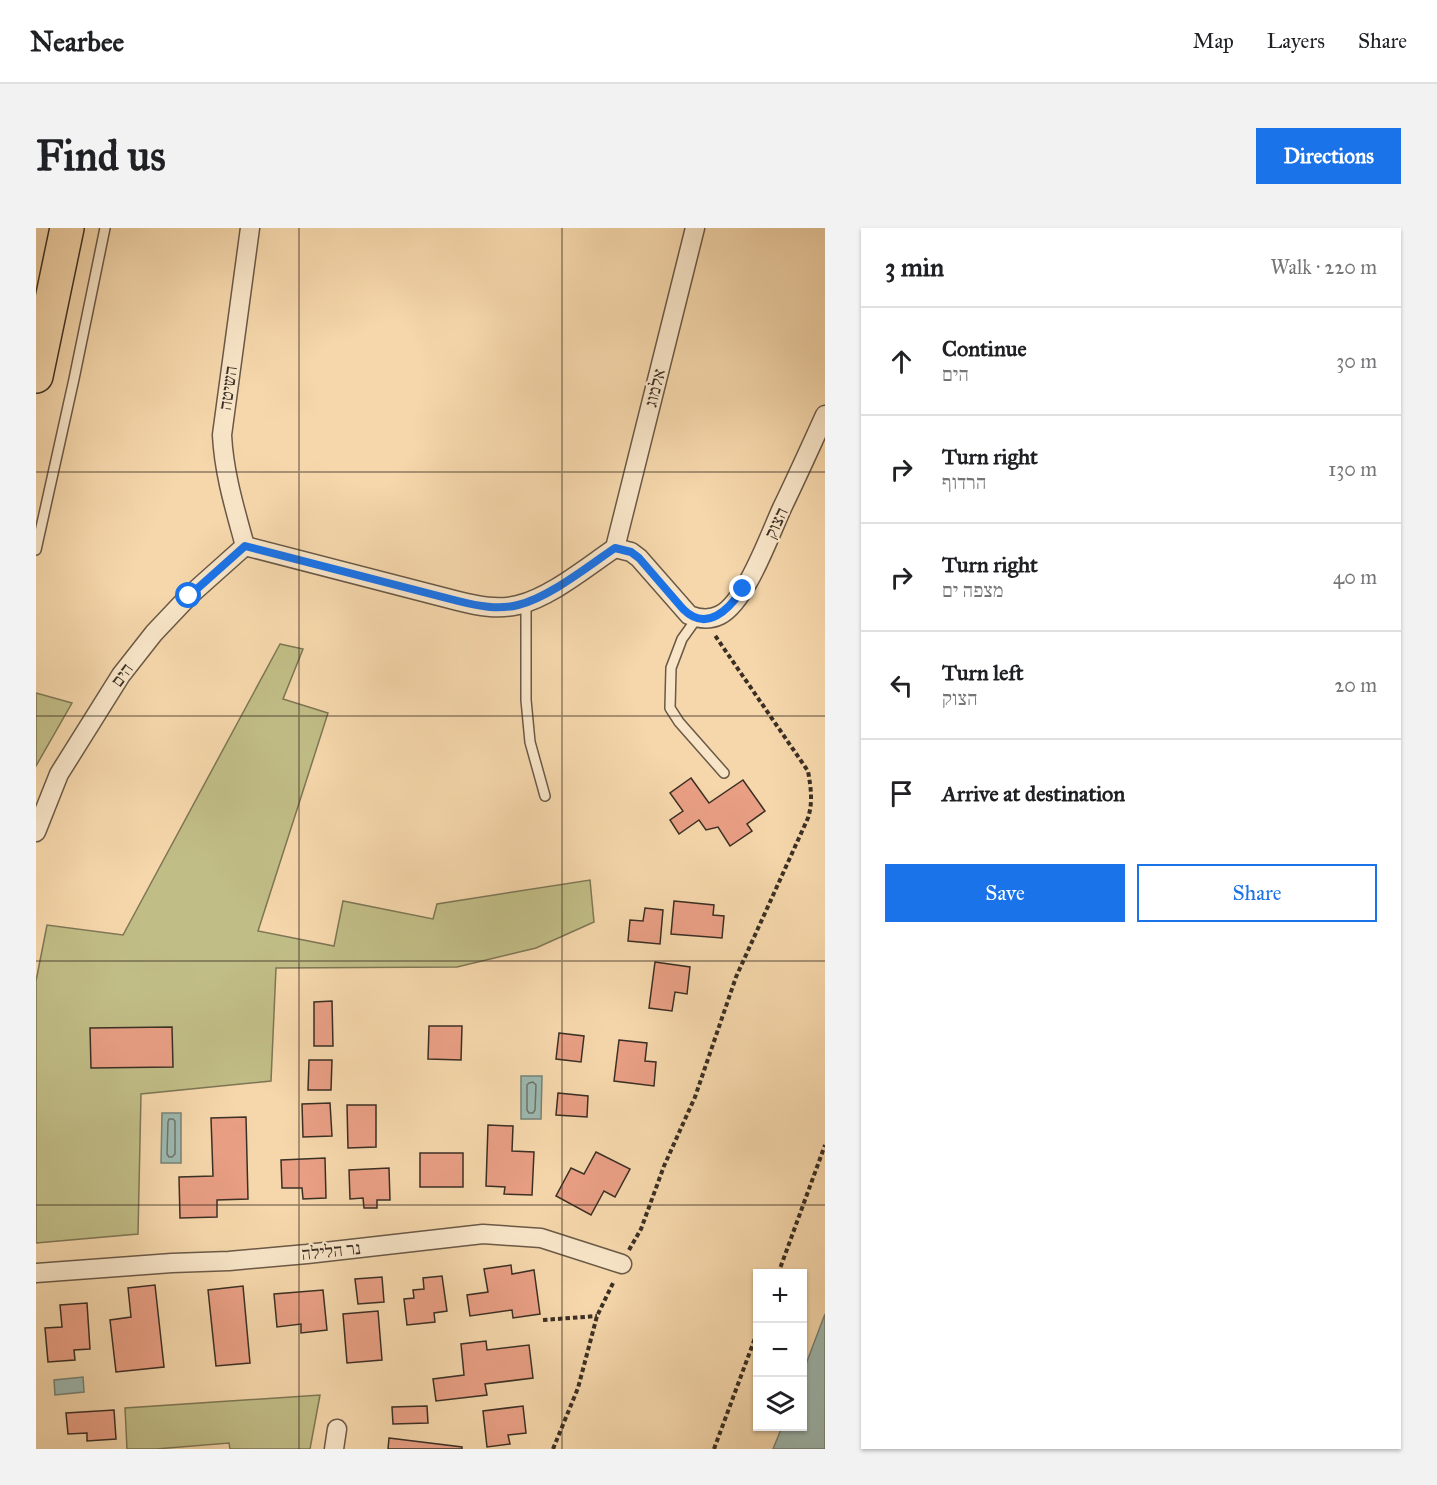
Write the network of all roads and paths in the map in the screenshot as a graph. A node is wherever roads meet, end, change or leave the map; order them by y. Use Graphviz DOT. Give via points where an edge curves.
graph roads {
  1 [pos="67,228"];
  2 [pos="105,228"];
  3 [pos="250,228"];
  4 [pos="695,228"];
  5 [pos="36,376"];
  6 [pos="825,415"];
  7 [pos="245,546"];
  8 [pos="615,548"];
  9 [pos="36,550"];
  10 [pos="526,602"];
  11 [pos="704,618"];
  12 [pos="724,773"];
  13 [pos="545,796"];
  14 [pos="36,832"];
  15 [pos="825,1145"];
  16 [pos="622,1264"];
  17 [pos="780,1269"];
  18 [pos="36,1273"];
  19 [pos="597,1317"];
  20 [pos="543,1320"];
  21 [pos="753,1343"];
  22 [pos="337,1429"];
  23 [pos="334,1449"];
  24 [pos="553,1449"];
  25 [pos="714,1449"];
  1 -- 5 [label="highway"];
  2 -- 9 [label="lane"];
  3 -- 7 [label="street, השיטה" via="222,435 224,460"];
  4 -- 8 [label="street, אלמוג"];
  6 -- 11 [label="street, הצוק" via="751,575 727,610"];
  7 -- 10 [label="street" via="476,605 497,607"];
  7 -- 14 [label="street, הים" via="189,596 121,675 59,774"];
  8 -- 10 [label="street" via="562,584"];
  8 -- 11 [label="street" via="639,558 689,615"];
  10 -- 13 [label="lane" via="530,742"];
  11 -- 12 [label="lane" via="682,639 670,668 670,708"];
  11 -- 16 [label="path" via="808,771 811,808 736,977 695,1098"];
  15 -- 17 [label="path"];
  16 -- 18 [label="street, נר הלילה" via="541,1238 483,1234 251,1259"];
  16 -- 19 [label="path"];
  19 -- 20 [label="path"];
  19 -- 24 [label="path" via="578,1388"];
  21 -- 25 [label="path"];
  22 -- 23 [label="street"];
}
